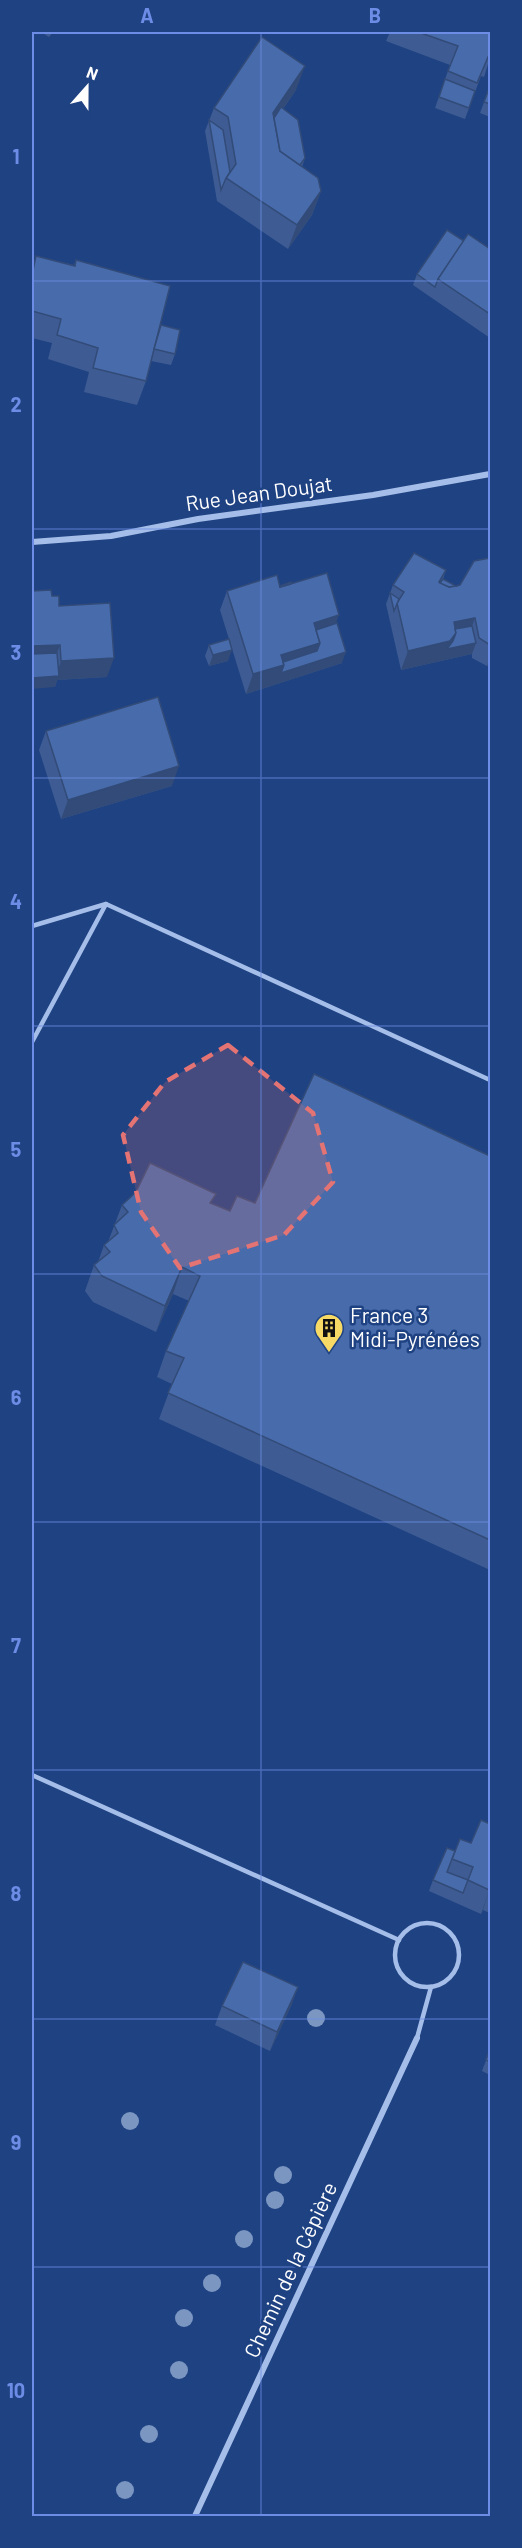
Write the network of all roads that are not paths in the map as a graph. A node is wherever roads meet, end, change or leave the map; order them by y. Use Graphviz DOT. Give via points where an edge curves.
graph roads {
  1 [pos="490,474"];
  2 [pos="32,542"];
  3 [pos="106,904"];
  4 [pos="32,926"];
  5 [pos="32,1042"];
  6 [pos="490,1080"];
  7 [pos="32,1775"];
  8 [pos="399,1940"];
  9 [pos="431,1987"];
  10 [pos="417,2038"];
  11 [pos="195,2517"];
  1 -- 2 [label="street, Rue Jean Doujat" via="111,536"];
  3 -- 4 [label="lane"];
  3 -- 5 [label="lane"];
  3 -- 6 [label="lane"];
  7 -- 8 [label="lane"];
  8 -- 9 [label="lane" via="395,1960 404,1977 412,1984"];
  8 -- 9 [label="lane" via="405,1932 423,1924 434,1925 452,1936 459,1957 456,1968 441,1984"];
  9 -- 10 [label="lane"];
  10 -- 11 [label="street, Chemin de la Cépière"];
}
